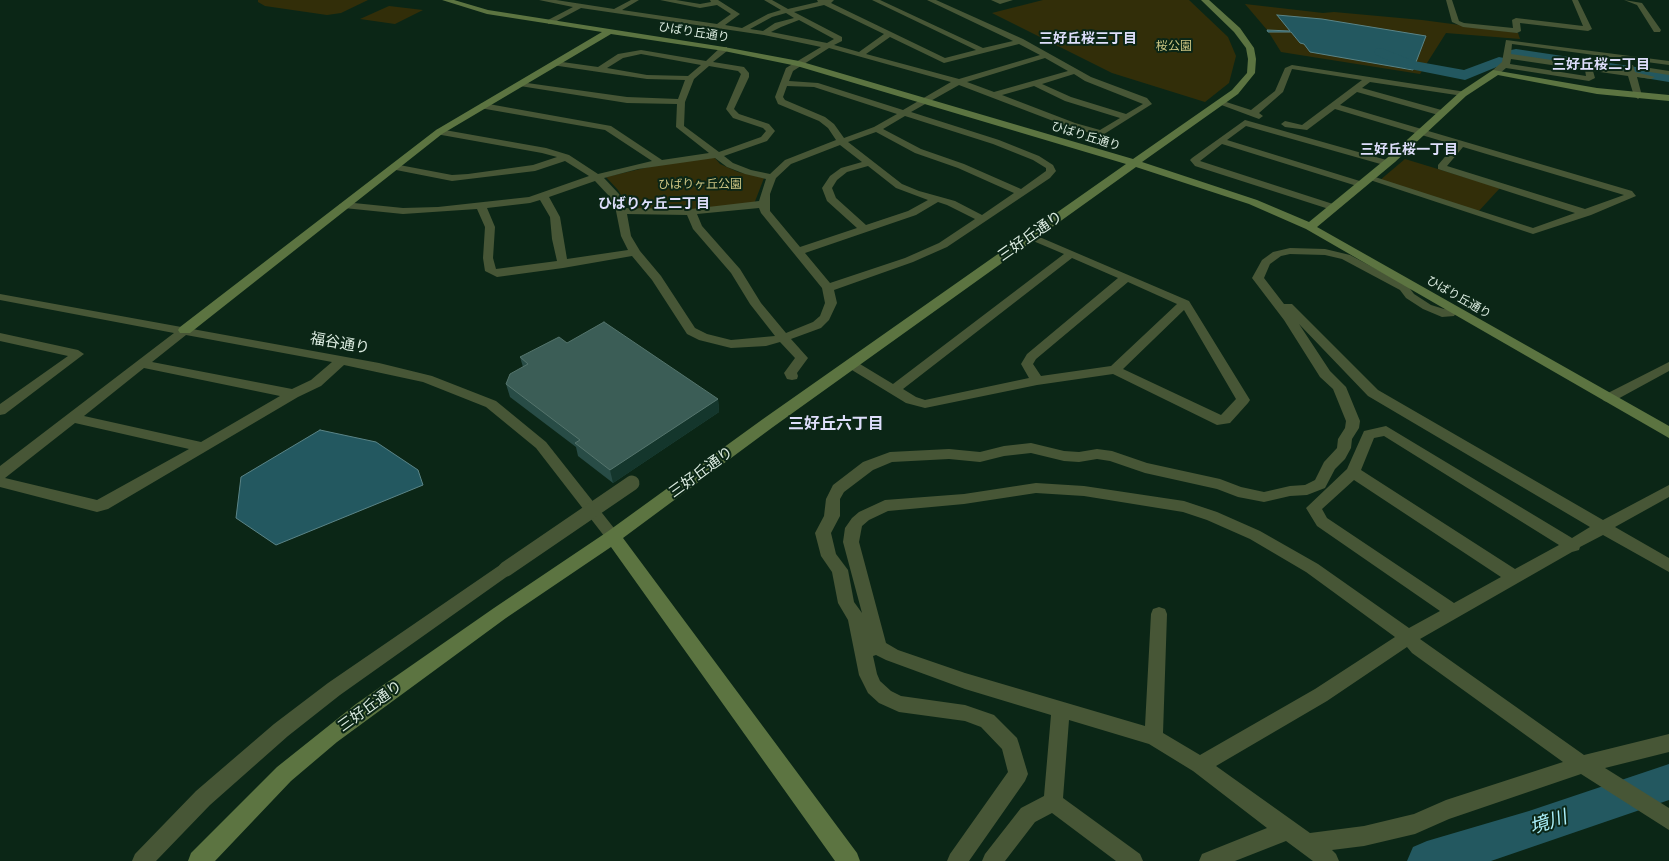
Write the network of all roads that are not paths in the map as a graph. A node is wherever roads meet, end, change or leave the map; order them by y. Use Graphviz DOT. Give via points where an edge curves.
graph roads {
  1 [pos="446,0"];
  2 [pos="542,0"];
  3 [pos="590,0"];
  4 [pos="636,0"];
  5 [pos="663,0"];
  6 [pos="767,0"];
  7 [pos="836,0"];
  8 [pos="875,0"];
  9 [pos="930,0"];
  10 [pos="994,0"];
  11 [pos="1010,0"];
  12 [pos="1205,0"];
  13 [pos="1449,0"];
  14 [pos="1575,0"];
  15 [pos="1627,0"];
  16 [pos="715,1"];
  17 [pos="823,1"];
  18 [pos="580,6"];
  19 [pos="614,11"];
  20 [pos="787,11"];
  21 [pos="800,18"];
  22 [pos="551,22"];
  23 [pos="719,26"];
  24 [pos="742,30"];
  25 [pos="1657,30"];
  26 [pos="610,31"];
  27 [pos="764,33"];
  28 [pos="889,34"];
  29 [pos="1020,41"];
  30 [pos="829,46"];
  31 [pos="1509,47"];
  32 [pos="724,49"];
  33 [pos="983,51"];
  34 [pos="861,54"];
  35 [pos="1045,56"];
  36 [pos="1509,56"];
  37 [pos="1621,56"];
  38 [pos="1669,62"];
  39 [pos="555,63"];
  40 [pos="707,63"];
  41 [pos="799,64"];
  42 [pos="1504,65"];
  43 [pos="1588,67"];
  44 [pos="599,70"];
  45 [pos="1630,70"];
  46 [pos="1073,72"];
  47 [pos="1496,72"];
  48 [pos="1669,73"];
  49 [pos="690,78"];
  50 [pos="1369,79"];
  51 [pos="1669,80"];
  52 [pos="960,82"];
  53 [pos="784,83"];
  54 [pos="1034,83"];
  55 [pos="520,84"];
  56 [pos="1357,89"];
  57 [pos="1463,94"];
  58 [pos="994,95"];
  59 [pos="1638,96"];
  60 [pos="1669,98"];
  61 [pos="924,100"];
  62 [pos="681,102"];
  63 [pos="1220,103"];
  64 [pos="483,106"];
  65 [pos="1334,106"];
  66 [pos="903,112"];
  67 [pos="1442,113"];
  68 [pos="1252,114"];
  69 [pos="1127,117"];
  70 [pos="877,128"];
  71 [pos="439,132"];
  72 [pos="1422,132"];
  73 [pos="1220,141"];
  74 [pos="842,142"];
  75 [pos="1461,143"];
  76 [pos="718,156"];
  77 [pos="566,157"];
  78 [pos="659,162"];
  79 [pos="869,163"];
  80 [pos="1134,163"];
  81 [pos="1387,163"];
  82 [pos="394,167"];
  83 [pos="596,177"];
  84 [pos="772,177"];
  85 [pos="1369,178"];
  86 [pos="1360,184"];
  87 [pos="1020,192"];
  88 [pos="544,197"];
  89 [pos="936,198"];
  90 [pos="764,204"];
  91 [pos="344,205"];
  92 [pos="481,206"];
  93 [pos="1332,207"];
  94 [pos="622,211"];
  95 [pos="692,212"];
  96 [pos="1587,213"];
  97 [pos="982,219"];
  98 [pos="1310,227"];
  99 [pos="865,230"];
  100 [pos="1030,236"];
  101 [pos="635,252"];
  102 [pos="800,252"];
  103 [pos="1071,254"];
  104 [pos="563,265"];
  105 [pos="1127,277"];
  106 [pos="828,288"];
  107 [pos="1276,293"];
  108 [pos="0,297"];
  109 [pos="1185,303"];
  110 [pos="1450,313"];
  111 [pos="186,330"];
  112 [pos="0,337"];
  113 [pos="783,338"];
  114 [pos="342,360"];
  115 [pos="142,364"];
  116 [pos="851,364"];
  117 [pos="1669,366"];
  118 [pos="1115,370"];
  119 [pos="792,376"];
  120 [pos="1037,381"];
  121 [pos="895,389"];
  122 [pos="293,394"];
  123 [pos="1609,398"];
  124 [pos="3,406"];
  125 [pos="73,418"];
  126 [pos="1669,433"];
  127 [pos="204,447"];
  128 [pos="1353,472"];
  129 [pos="0,474"];
  130 [pos="0,482"];
  131 [pos="632,483"];
  132 [pos="1669,490"];
  133 [pos="1603,528"];
  134 [pos="613,537"];
  135 [pos="1573,546"];
  136 [pos="1669,566"];
  137 [pos="1513,576"];
  138 [pos="1454,612"];
  139 [pos="1159,614"];
  140 [pos="1415,632"];
  141 [pos="871,649"];
  142 [pos="1061,710"];
  143 [pos="1154,737"];
  144 [pos="1669,743"];
  145 [pos="1583,764"];
  146 [pos="1200,765"];
  147 [pos="1052,802"];
  148 [pos="1669,820"];
  149 [pos="1287,830"];
  150 [pos="1318,852"];
  151 [pos="142,861"];
  152 [pos="199,861"];
  153 [pos="849,861"];
  154 [pos="957,861"];
  155 [pos="992,861"];
  156 [pos="1133,861"];
  157 [pos="1209,861"];
  1 -- 22 [label="street, ひばり丘通り" via="487,12"];
  2 -- 18 [label="street"];
  3 -- 18 [label="street"];
  4 -- 19 [label="street"];
  5 -- 16 [label="street" via="700,6"];
  6 -- 20 [label="street"];
  7 -- 17 [label="street"];
  8 -- 33 [label="street"];
  9 -- 29 [label="street"];
  10 -- 11 [label="street"];
  12 -- 63 [label="street, 三好丘通り" via="1244,38 1252,59 1247,80"];
  13 -- 14 [label="street" via="1456,22 1463,25 1517,31 1516,20 1588,29"];
  15 -- 25 [label="street" via="1640,4"];
  16 -- 23 [label="street" via="736,14"];
  17 -- 20 [label="street"];
  17 -- 28 [label="street"];
  18 -- 19 [label="street"];
  18 -- 22 [label="street"];
  19 -- 23 [label="street"];
  20 -- 21 [label="street"];
  20 -- 24 [label="street" via="764,17"];
  21 -- 27 [label="street"];
  21 -- 30 [label="street" via="838,38"];
  22 -- 26 [label="street, ひばり丘通り"];
  23 -- 24 [label="street"];
  24 -- 27 [label="street"];
  26 -- 32 [label="street, ひばり丘通り"];
  26 -- 39 [label="street"];
  27 -- 30 [label="street"];
  28 -- 33 [label="street" via="944,62"];
  28 -- 34 [label="street"];
  29 -- 33 [label="street"];
  29 -- 35 [label="street"];
  30 -- 34 [label="street"];
  30 -- 41 [label="street"];
  31 -- 36 [label="street"];
  31 -- 37 [label="street" via="1509,42 1514,42"];
  31 -- 45 [label="street"];
  32 -- 40 [label="street"];
  32 -- 41 [label="street, ひばり丘通り"];
  34 -- 52 [label="street"];
  35 -- 46 [label="street"];
  35 -- 52 [label="street"];
  36 -- 42 [label="street"];
  36 -- 43 [label="street"];
  37 -- 38 [label="street"];
  37 -- 45 [label="street"];
  39 -- 44 [label="street"];
  39 -- 55 [label="street"];
  40 -- 44 [label="street" via="634,53 621,56"];
  40 -- 49 [label="street"];
  40 -- 76 [label="street" via="744,71 745,77 730,109 736,116 766,126 771,132 768,137 748,147"];
  41 -- 53 [label="street" via="789,70"];
  41 -- 61 [label="street, ひばり丘通り"];
  42 -- 43 [label="street" via="1589,79"];
  42 -- 47 [label="street"];
  43 -- 45 [label="street"];
  44 -- 49 [label="street" via="647,77"];
  45 -- 48 [label="street"];
  45 -- 51 [label="street"];
  45 -- 59 [label="street"];
  46 -- 54 [label="street"];
  46 -- 69 [label="street" via="1148,103"];
  47 -- 57 [label="street"];
  47 -- 59 [label="street"];
  49 -- 62 [label="street"];
  50 -- 56 [label="street"];
  50 -- 57 [label="street"];
  50 -- 68 [label="street" via="1291,67 1279,92"];
  52 -- 58 [label="street"];
  52 -- 61 [label="street"];
  53 -- 66 [label="street" via="815,85"];
  53 -- 74 [label="street" via="780,102 822,119"];
  54 -- 58 [label="street"];
  54 -- 69 [label="street" via="1068,99"];
  55 -- 62 [label="street" via="627,100"];
  55 -- 64 [label="street"];
  56 -- 65 [label="street"];
  56 -- 67 [label="street"];
  57 -- 67 [label="street"];
  58 -- 69 [label="street" via="1102,133"];
  59 -- 60 [label="street"];
  61 -- 66 [label="street"];
  61 -- 80 [label="street, ひばり丘通り"];
  62 -- 76 [label="street" via="680,127"];
  63 -- 68 [label="street"];
  63 -- 80 [label="street, 三好丘通り"];
  64 -- 71 [label="street"];
  64 -- 78 [label="street" via="608,128"];
  65 -- 68 [label="street" via="1303,128"];
  65 -- 72 [label="street"];
  66 -- 70 [label="street"];
  66 -- 87 [label="street" via="1005,145 1048,164 1050,173"];
  67 -- 72 [label="street"];
  70 -- 74 [label="street"];
  70 -- 87 [label="street" via="918,151"];
  71 -- 77 [label="street"];
  71 -- 82 [label="street"];
  72 -- 75 [label="street"];
  72 -- 81 [label="street"];
  73 -- 81 [label="street" via="1242,124 1249,123"];
  73 -- 86 [label="street"];
  73 -- 93 [label="street" via="1195,162"];
  74 -- 79 [label="street"];
  74 -- 84 [label="street" via="800,156"];
  75 -- 96 [label="street" via="1441,166"];
  75 -- 96 [label="street" via="1631,196"];
  76 -- 78 [label="street"];
  76 -- 84 [label="street" via="740,170"];
  77 -- 82 [label="street" via="535,168 452,178"];
  77 -- 83 [label="street"];
  78 -- 83 [label="street"];
  79 -- 89 [label="street" via="899,186"];
  79 -- 99 [label="street" via="838,173 827,188 831,199"];
  80 -- 98 [label="street, ひばり丘通り" via="1253,202"];
  80 -- 100 [label="street, 三好丘通り"];
  81 -- 85 [label="street"];
  82 -- 91 [label="street"];
  83 -- 88 [label="street"];
  83 -- 94 [label="street" via="615,196"];
  84 -- 90 [label="street"];
  85 -- 86 [label="street"];
  85 -- 96 [label="street" via="1533,231"];
  86 -- 93 [label="street"];
  87 -- 97 [label="street"];
  88 -- 92 [label="street"];
  88 -- 104 [label="street" via="556,217"];
  89 -- 97 [label="street"];
  89 -- 99 [label="street" via="919,210"];
  90 -- 95 [label="street"];
  90 -- 102 [label="street" via="771,220"];
  91 -- 92 [label="street" via="404,211"];
  91 -- 111 [label="street"];
  92 -- 104 [label="street" via="490,227 488,258 492,273"];
  93 -- 98 [label="street"];
  94 -- 95 [label="street"];
  94 -- 101 [label="street" via="626,236"];
  95 -- 113 [label="street" via="697,227 736,271 756,304"];
  97 -- 106 [label="street" via="943,245"];
  98 -- 123 [label="street, ひばり丘通り"];
  99 -- 102 [label="street"];
  100 -- 103 [label="street"];
  100 -- 116 [label="street, 三好丘通り"];
  101 -- 104 [label="street"];
  101 -- 113 [label="street" via="692,330 714,341 731,344"];
  102 -- 106 [label="street"];
  103 -- 105 [label="street"];
  103 -- 121 [label="street"];
  105 -- 109 [label="street"];
  105 -- 120 [label="street" via="1031,357 1026,364"];
  106 -- 113 [label="street" via="831,303 825,317 805,332"];
  107 -- 133 [label="street" via="1373,393"];
  108 -- 111 [label="street, 福谷通り"];
  109 -- 118 [label="street"];
  109 -- 118 [label="street" via="1243,400 1225,420 1218,420"];
  110 -- 141 [label="street" via="1427,307 1404,288 1346,257 1325,252 1290,251 1277,254 1266,262 1258,278 1289,318 1324,374 1339,387 1353,421 1340,455 1329,466 1320,484 1307,490 1264,496 1145,468 1112,456 1064,456 1031,448 980,458 949,454 890,457 868,466 838,489 833,499 832,516 823,533 829,556 840,570 846,603"];
  111 -- 114 [label="street, 福谷通り"];
  111 -- 115 [label="street"];
  112 -- 124 [label="street" via="78,354"];
  113 -- 119 [label="street" via="802,358 790,372"];
  114 -- 122 [label="street" via="316,383"];
  114 -- 134 [label="street, 福谷通り" via="427,379 491,404 541,445"];
  115 -- 122 [label="street"];
  115 -- 125 [label="street"];
  116 -- 121 [label="street"];
  116 -- 134 [label="street, 三好丘通り"];
  117 -- 123 [label="street"];
  118 -- 120 [label="street"];
  120 -- 121 [label="street" via="925,404"];
  122 -- 127 [label="street"];
  123 -- 126 [label="street, ひばり丘通り"];
  125 -- 127 [label="street"];
  125 -- 129 [label="street"];
  127 -- 130 [label="street" via="103,505"];
  128 -- 135 [label="street" via="1369,434 1386,432"];
  128 -- 137 [label="street"];
  128 -- 138 [label="street" via="1314,508 1322,522"];
  131 -- 151 [label="street, bridge" via="281,730 241,762"];
  132 -- 133 [label="street"];
  133 -- 135 [label="street"];
  133 -- 136 [label="street"];
  134 -- 152 [label="street, 三好丘通り" via="500,613 330,735 284,774"];
  134 -- 153 [label="street"];
  135 -- 137 [label="street"];
  137 -- 138 [label="street"];
  138 -- 140 [label="street"];
  139 -- 143 [label="street"];
  140 -- 141 [label="street" via="1255,535 1212,516 1184,507 1084,491 1036,488 885,506 857,522 851,542"];
  140 -- 145 [label="street" via="1418,648"];
  140 -- 146 [label="street" via="1321,695"];
  141 -- 142 [label="street"];
  141 -- 154 [label="street" via="868,675 874,687 885,697 899,704 965,713 986,721 1010,744 1018,774"];
  142 -- 143 [label="street"];
  142 -- 147 [label="street"];
  143 -- 146 [label="street"];
  144 -- 145 [label="street"];
  145 -- 148 [label="street"];
  145 -- 150 [label="street" via="1446,810 1415,824 1364,836"];
  146 -- 149 [label="street"];
  147 -- 155 [label="street" via="1028,815"];
  147 -- 156 [label="street"];
  149 -- 150 [label="street"];
  149 -- 157 [label="street"];
}
